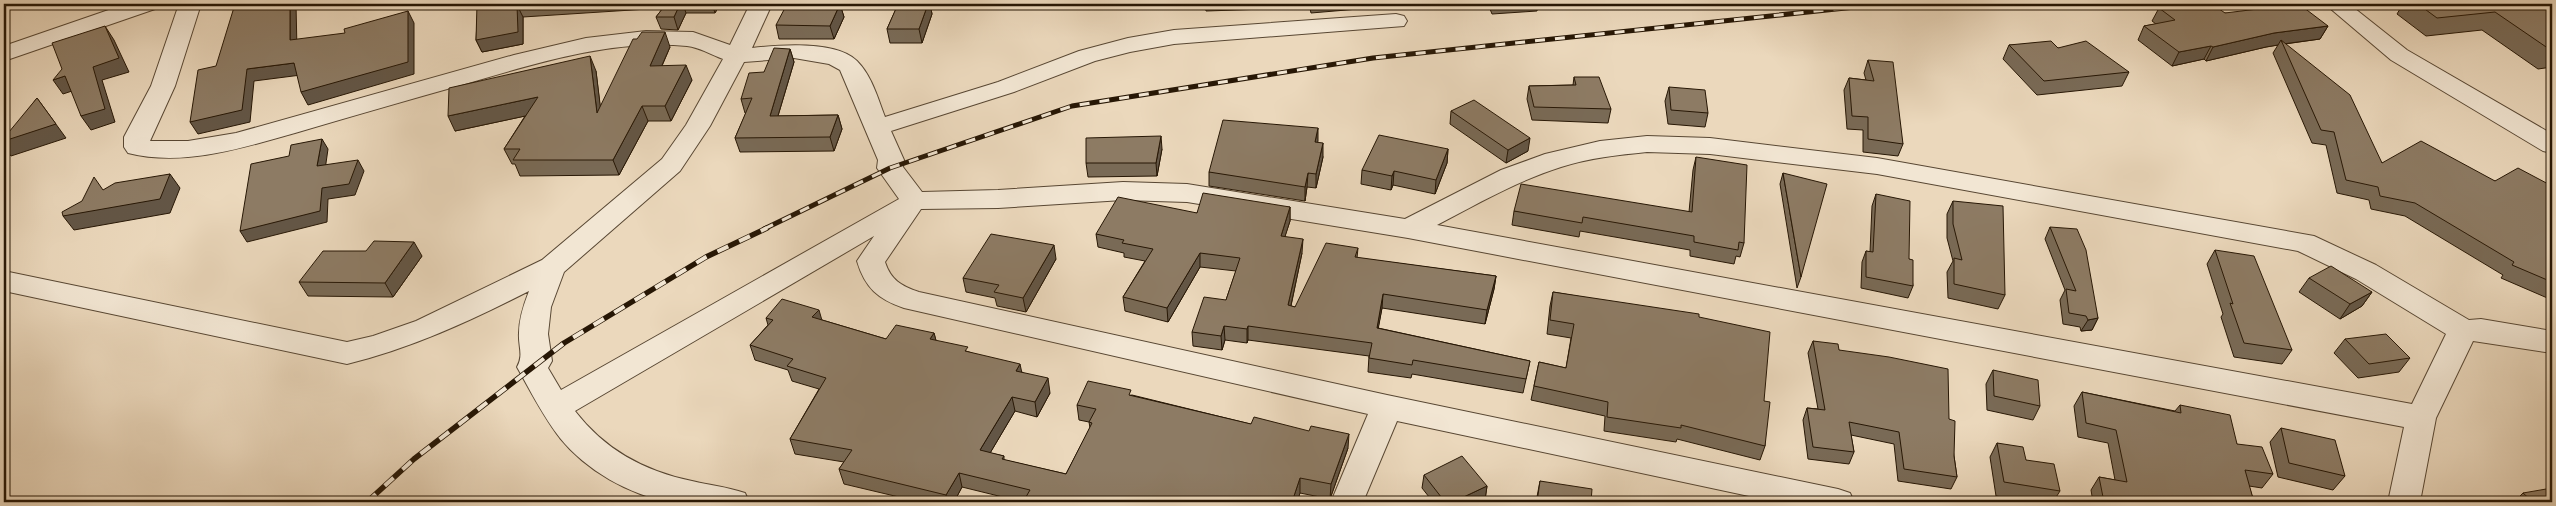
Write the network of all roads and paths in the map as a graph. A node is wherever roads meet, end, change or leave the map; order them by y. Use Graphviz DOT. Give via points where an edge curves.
graph roads {
  1 [pos="147,4"];
  2 [pos="190,4"];
  3 [pos="760,4"];
  4 [pos="2336,4"];
  5 [pos="1396,21"];
  6 [pos="4,54"];
  7 [pos="736,56"];
  8 [pos="876,128"];
  9 [pos="2552,145"];
  10 [pos="915,201"];
  11 [pos="1408,230"];
  12 [pos="552,267"];
  13 [pos="4,281"];
  14 [pos="2464,331"];
  15 [pos="2552,342"];
  16 [pos="1387,407"];
  17 [pos="555,408"];
  18 [pos="2421,418"];
  19 [pos="734,502"];
  20 [pos="1347,502"];
  21 [pos="1838,502"];
  22 [pos="2404,502"];
  1 -- 6 [label="street"];
  2 -- 7 [label="street" via="163,86 137,137 137,147 153,150 193,148 238,141 522,60 586,45 646,38 693,39"];
  3 -- 7 [label="street"];
  4 -- 9 [label="street" via="2399,55"];
  5 -- 8 [label="street" via="1174,37 1128,45"];
  7 -- 8 [label="street" via="794,50 843,62 855,74"];
  7 -- 12 [label="street" via="693,134 671,165"];
  8 -- 10 [label="street" via="890,160 890,168"];
  10 -- 11 [label="street" via="1123,191 1187,194"];
  10 -- 16 [label="street" via="871,261 875,277 889,292 914,301"];
  10 -- 17 [label="street"];
  11 -- 14 [label="street" via="1510,176 1554,160 1600,149 1648,144 1719,147 1877,166 2304,243 2328,251"];
  11 -- 18 [label="street"];
  12 -- 13 [label="street" via="421,331 380,346 347,353"];
  12 -- 17 [label="street" via="537,307 533,334 537,360 532,367"];
  14 -- 15 [label="street" via="2481,330"];
  14 -- 18 [label="street"];
  16 -- 20 [label="street"];
  16 -- 21 [label="street"];
  17 -- 19 [label="street" via="587,446 622,471 678,493"];
  18 -- 22 [label="street"];
}
